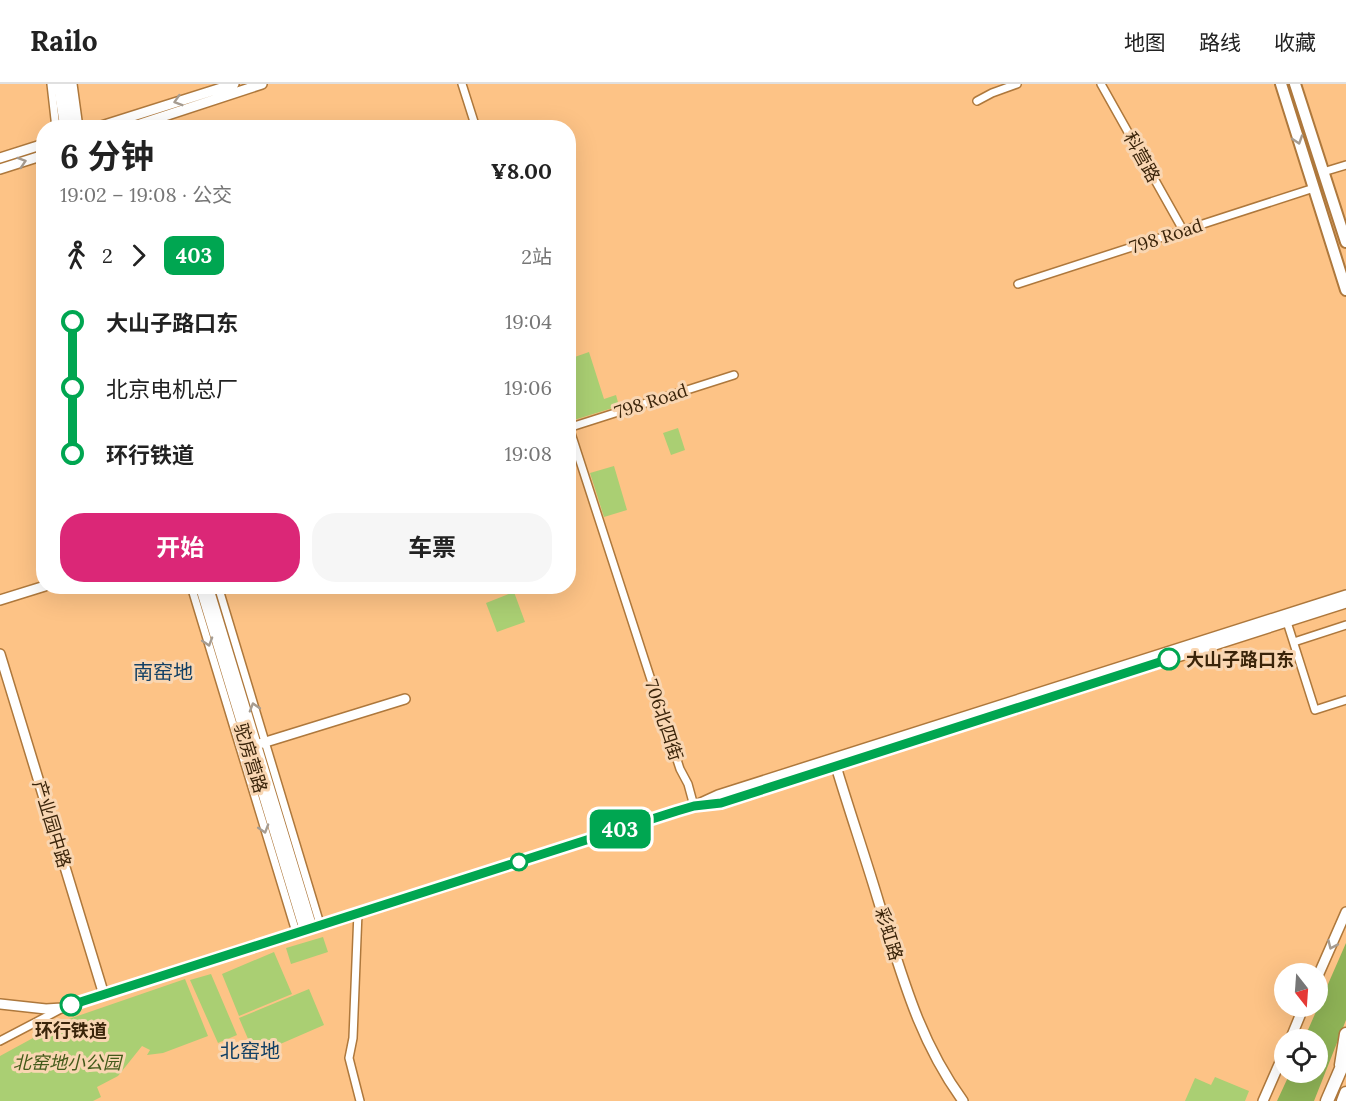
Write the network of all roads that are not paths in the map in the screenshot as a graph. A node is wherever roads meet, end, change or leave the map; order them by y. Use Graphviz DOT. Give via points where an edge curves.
graph roads {
  1 [pos="51,84"];
  2 [pos="58,84"];
  3 [pos="66,84"];
  4 [pos="73,84"];
  5 [pos="234,84"];
  6 [pos="262,84"];
  7 [pos="462,84"];
  8 [pos="1017,84"];
  9 [pos="1101,84"];
  10 [pos="1281,84"];
  11 [pos="1295,84"];
  12 [pos="977,101"];
  13 [pos="56,120"];
  14 [pos="64,120"];
  15 [pos="72,120"];
  16 [pos="78,120"];
  17 [pos="120,120"];
  18 [pos="152,120"];
  19 [pos="473,120"];
  20 [pos="36,147"];
  21 [pos="0,158"];
  22 [pos="36,158"];
  23 [pos="1346,165"];
  24 [pos="0,169"];
  25 [pos="1323,172"];
  26 [pos="1314,188"];
  27 [pos="1183,230"];
  28 [pos="1346,242"];
  29 [pos="1018,284"];
  30 [pos="1346,290"];
  31 [pos="734,375"];
  32 [pos="576,425"];
  33 [pos="576,449"];
  34 [pos="36,589"];
  35 [pos="194,594"];
  36 [pos="203,594"];
  37 [pos="211,594"];
  38 [pos="220,594"];
  39 [pos="1346,595"];
  40 [pos="0,600"];
  41 [pos="1346,603"];
  42 [pos="1287,622"];
  43 [pos="1346,625"];
  44 [pos="1294,642"];
  45 [pos="0,654"];
  46 [pos="405,699"];
  47 [pos="1346,700"];
  48 [pos="260,744"];
  49 [pos="835,762"];
  50 [pos="694,806"];
  51 [pos="358,912"];
  52 [pos="1346,912"];
  53 [pos="308,928"];
  54 [pos="1324,963"];
  55 [pos="104,994"];
  56 [pos="0,1004"];
  57 [pos="62,1008"];
  58 [pos="1346,1034"];
  59 [pos="0,1041"];
  60 [pos="1346,1057"];
  61 [pos="1340,1071"];
  62 [pos="1274,1076"];
  63 [pos="1346,1093"];
  64 [pos="360,1101"];
  65 [pos="963,1101"];
  66 [pos="1263,1101"];
  67 [pos="1327,1101"];
  68 [pos="1342,1101"];
  1 -- 13 [label="street"];
  2 -- 14 [label="street"];
  3 -- 15 [label="street"];
  4 -- 16 [label="street"];
  5 -- 17 [label="street, one-way"];
  6 -- 18 [label="street"];
  7 -- 19 [label="street"];
  8 -- 12 [label="street"];
  9 -- 27 [label="street, 科营路"];
  10 -- 26 [label="main road, one-way"];
  11 -- 25 [label="main road"];
  20 -- 21 [label="street"];
  24 -- 22 [label="street, one-way"];
  23 -- 25 [label="street"];
  25 -- 28 [label="main road"];
  26 -- 27 [label="street, 798 Road"];
  26 -- 30 [label="main road"];
  27 -- 29 [label="street, 798 Road"];
  31 -- 32 [label="street, 798 Road"];
  33 -- 50 [label="street, 706北四街"];
  34 -- 40 [label="street"];
  35 -- 53 [label="street, one-way"];
  36 -- 53 [label="street, 驼房营路"];
  37 -- 48 [label="street, 驼房营路"];
  48 -- 38 [label="street, one-way"];
  39 -- 49 [label="street"];
  41 -- 42 [label="street"];
  42 -- 44 [label="street"];
  42 -- 49 [label="street"];
  43 -- 44 [label="street"];
  44 -- 47 [label="street" via="1315,710"];
  45 -- 55 [label="street, 产业园中路"];
  46 -- 48 [label="street"];
  48 -- 53 [label="street, 驼房营路"];
  49 -- 50 [label="street" via="721,803"];
  49 -- 65 [label="street, 彩虹路" via="909,1000 928,1044"];
  50 -- 51 [label="street"];
  51 -- 53 [label="street"];
  51 -- 64 [label="street" via="349,1058"];
  52 -- 54 [label="street, one-way"];
  53 -- 55 [label="street"];
  55 -- 57 [label="street"];
  56 -- 57 [label="street"];
  57 -- 59 [label="street"];
  58 -- 61 [label="highway"];
  60 -- 61 [label="highway"];
  61 -- 67 [label="highway"];
  62 -- 66 [label="street"];
  63 -- 68 [label="highway"];
}
